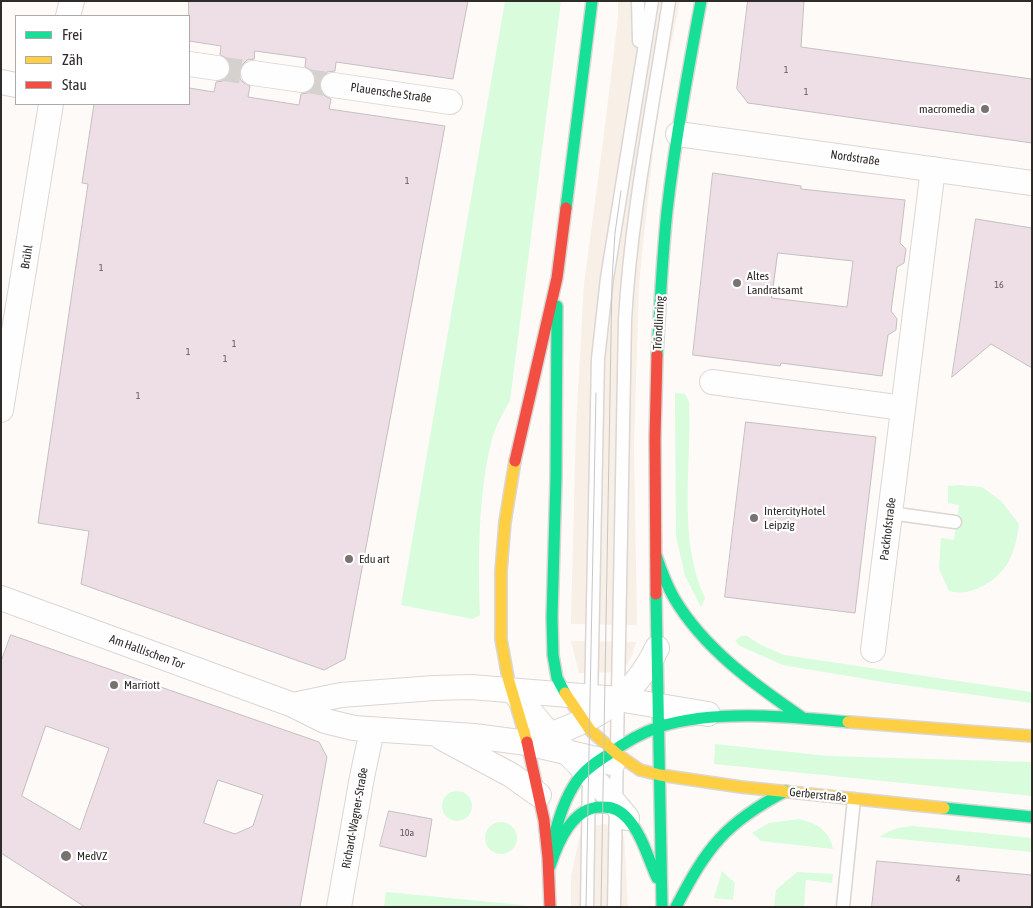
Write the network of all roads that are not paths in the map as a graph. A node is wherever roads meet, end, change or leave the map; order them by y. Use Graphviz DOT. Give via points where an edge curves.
graph roads {
  1 [pos="72,1"];
  2 [pos="592,1"];
  3 [pos="638,1"];
  4 [pos="652,1"];
  5 [pos="656,1"];
  6 [pos="669,1"];
  7 [pos="701,1"];
  8 [pos="68,15"];
  9 [pos="190,64"];
  10 [pos="217,68"];
  11 [pos="253,73"];
  12 [pos="302,80"];
  13 [pos="1,82"];
  14 [pos="15,85"];
  15 [pos="333,85"];
  16 [pos="450,102"];
  17 [pos="51,105"];
  18 [pos="632,123"];
  19 [pos="649,124"];
  20 [pos="678,134"];
  21 [pos="933,168"];
  22 [pos="1032,183"];
  23 [pos="557,278"];
  24 [pos="712,382"];
  25 [pos="903,408"];
  26 [pos="1,410"];
  27 [pos="890,513"];
  28 [pos="955,522"];
  29 [pos="656,555"];
  30 [pos="1,598"];
  31 [pos="657,648"];
  32 [pos="873,650"];
  33 [pos="512,690"];
  34 [pos="566,694"];
  35 [pos="618,700"];
  36 [pos="293,705"];
  37 [pos="659,716"];
  38 [pos="589,717"];
  39 [pos="721,717"];
  40 [pos="803,718"];
  41 [pos="372,730"];
  42 [pos="524,734"];
  43 [pos="436,735"];
  44 [pos="1032,736"];
  45 [pos="558,743"];
  46 [pos="602,761"];
  47 [pos="650,772"];
  48 [pos="786,792"];
  49 [pos="539,795"];
  50 [pos="854,799"];
  51 [pos="588,810"];
  52 [pos="619,810"];
  53 [pos="562,811"];
  54 [pos="1032,818"];
  55 [pos="574,821"];
  56 [pos="588,844"];
  57 [pos="548,858"];
  58 [pos="549,870"];
  59 [pos="662,888"];
  60 [pos="587,906"];
  61 [pos="339,907"];
  62 [pos="550,907"];
  63 [pos="614,907"];
  64 [pos="662,907"];
  65 [pos="676,907"];
  66 [pos="843,907"];
  1 -- 8 [label="street"];
  2 -- 23 [label="main road"];
  3 -- 18 [label="lane" via="639,52"];
  4 -- 18 [label="lane"];
  5 -- 19 [label="lane" via="656,64"];
  6 -- 19 [label="lane"];
  7 -- 20 [label="main road, Tröndlinring"];
  9 -- 10 [label="street"];
  11 -- 12 [label="street"];
  13 -- 14 [label="street"];
  15 -- 16 [label="street, Plauensche Straße"];
  17 -- 26 [label="street, Brühl"];
  18 -- 38 [label="lane" via="607,278 598,359"];
  19 -- 35 [label="lane" via="632,235 625,320"];
  20 -- 21 [label="street, Nordstraße"];
  20 -- 29 [label="main road, Tröndlinring" via="660,289 655,404"];
  21 -- 22 [label="street, Nordstraße"];
  21 -- 25 [label="street, Packhofstraße"];
  23 -- 33 [label="main road" via="511,480 503,551 500,617 504,658"];
  23 -- 34 [label="main road" via="552,640 557,678"];
  24 -- 25 [label="street"];
  25 -- 27 [label="street, Packhofstraße"];
  27 -- 28 [label="lane"];
  27 -- 32 [label="street, Packhofstraße"];
  29 -- 31 [label="main road, Tröndlinring"];
  29 -- 40 [label="main road" via="678,605 710,642 754,683"];
  30 -- 36 [label="street, Am Hallischen Tor"];
  31 -- 35 [label="street, Tröndlinring" via="642,674"];
  31 -- 37 [label="main road, Tröndlinring"];
  33 -- 34 [label="street"];
  33 -- 36 [label="street" via="434,688 341,696"];
  33 -- 42 [label="main road"];
  33 -- 45 [label="street"];
  34 -- 38 [label="street"];
  35 -- 37 [label="street"];
  35 -- 38 [label="street"];
  35 -- 46 [label="lane"];
  36 -- 41 [label="street, Am Hallischen Tor" via="325,721"];
  37 -- 39 [label="street"];
  37 -- 46 [label="main road"];
  37 -- 47 [label="main road, Tröndlinring"];
  38 -- 45 [label="street"];
  38 -- 46 [label="lane"];
  38 -- 46 [label="main road"];
  39 -- 40 [label="main road"];
  40 -- 44 [label="main road"];
  41 -- 43 [label="street, Am Hallischen Tor"];
  41 -- 61 [label="street, Richard-Wagner-Straße"];
  42 -- 43 [label="street, Am Hallischen Tor"];
  42 -- 45 [label="street, Am Hallischen Tor"];
  42 -- 49 [label="main road"];
  43 -- 49 [label="street, Am Hallischen Tor" via="498,767"];
  45 -- 46 [label="street"];
  46 -- 47 [label="street"];
  46 -- 51 [label="lane"];
  46 -- 52 [label="street"];
  46 -- 53 [label="main road" via="570,791"];
  47 -- 48 [label="main road, Gerberstraße" via="700,782"];
  47 -- 59 [label="main road, Tröndlinring" via="661,829"];
  48 -- 50 [label="main road, Gerberstraße"];
  48 -- 65 [label="main road" via="747,812 718,837"];
  49 -- 53 [label="lane"];
  49 -- 57 [label="main road"];
  50 -- 54 [label="main road, Gerberstraße"];
  50 -- 66 [label="lane"];
  51 -- 52 [label="main road" via="603,806"];
  51 -- 55 [label="main road"];
  51 -- 56 [label="lane"];
  52 -- 59 [label="main road" via="641,843"];
  52 -- 63 [label="lane"];
  53 -- 55 [label="lane"];
  53 -- 57 [label="main road"];
  55 -- 56 [label="lane"];
  55 -- 58 [label="main road" via="560,840"];
  56 -- 60 [label="lane"];
  57 -- 58 [label="main road"];
  58 -- 62 [label="main road"];
  59 -- 64 [label="main road, Tröndlinring"];
}
